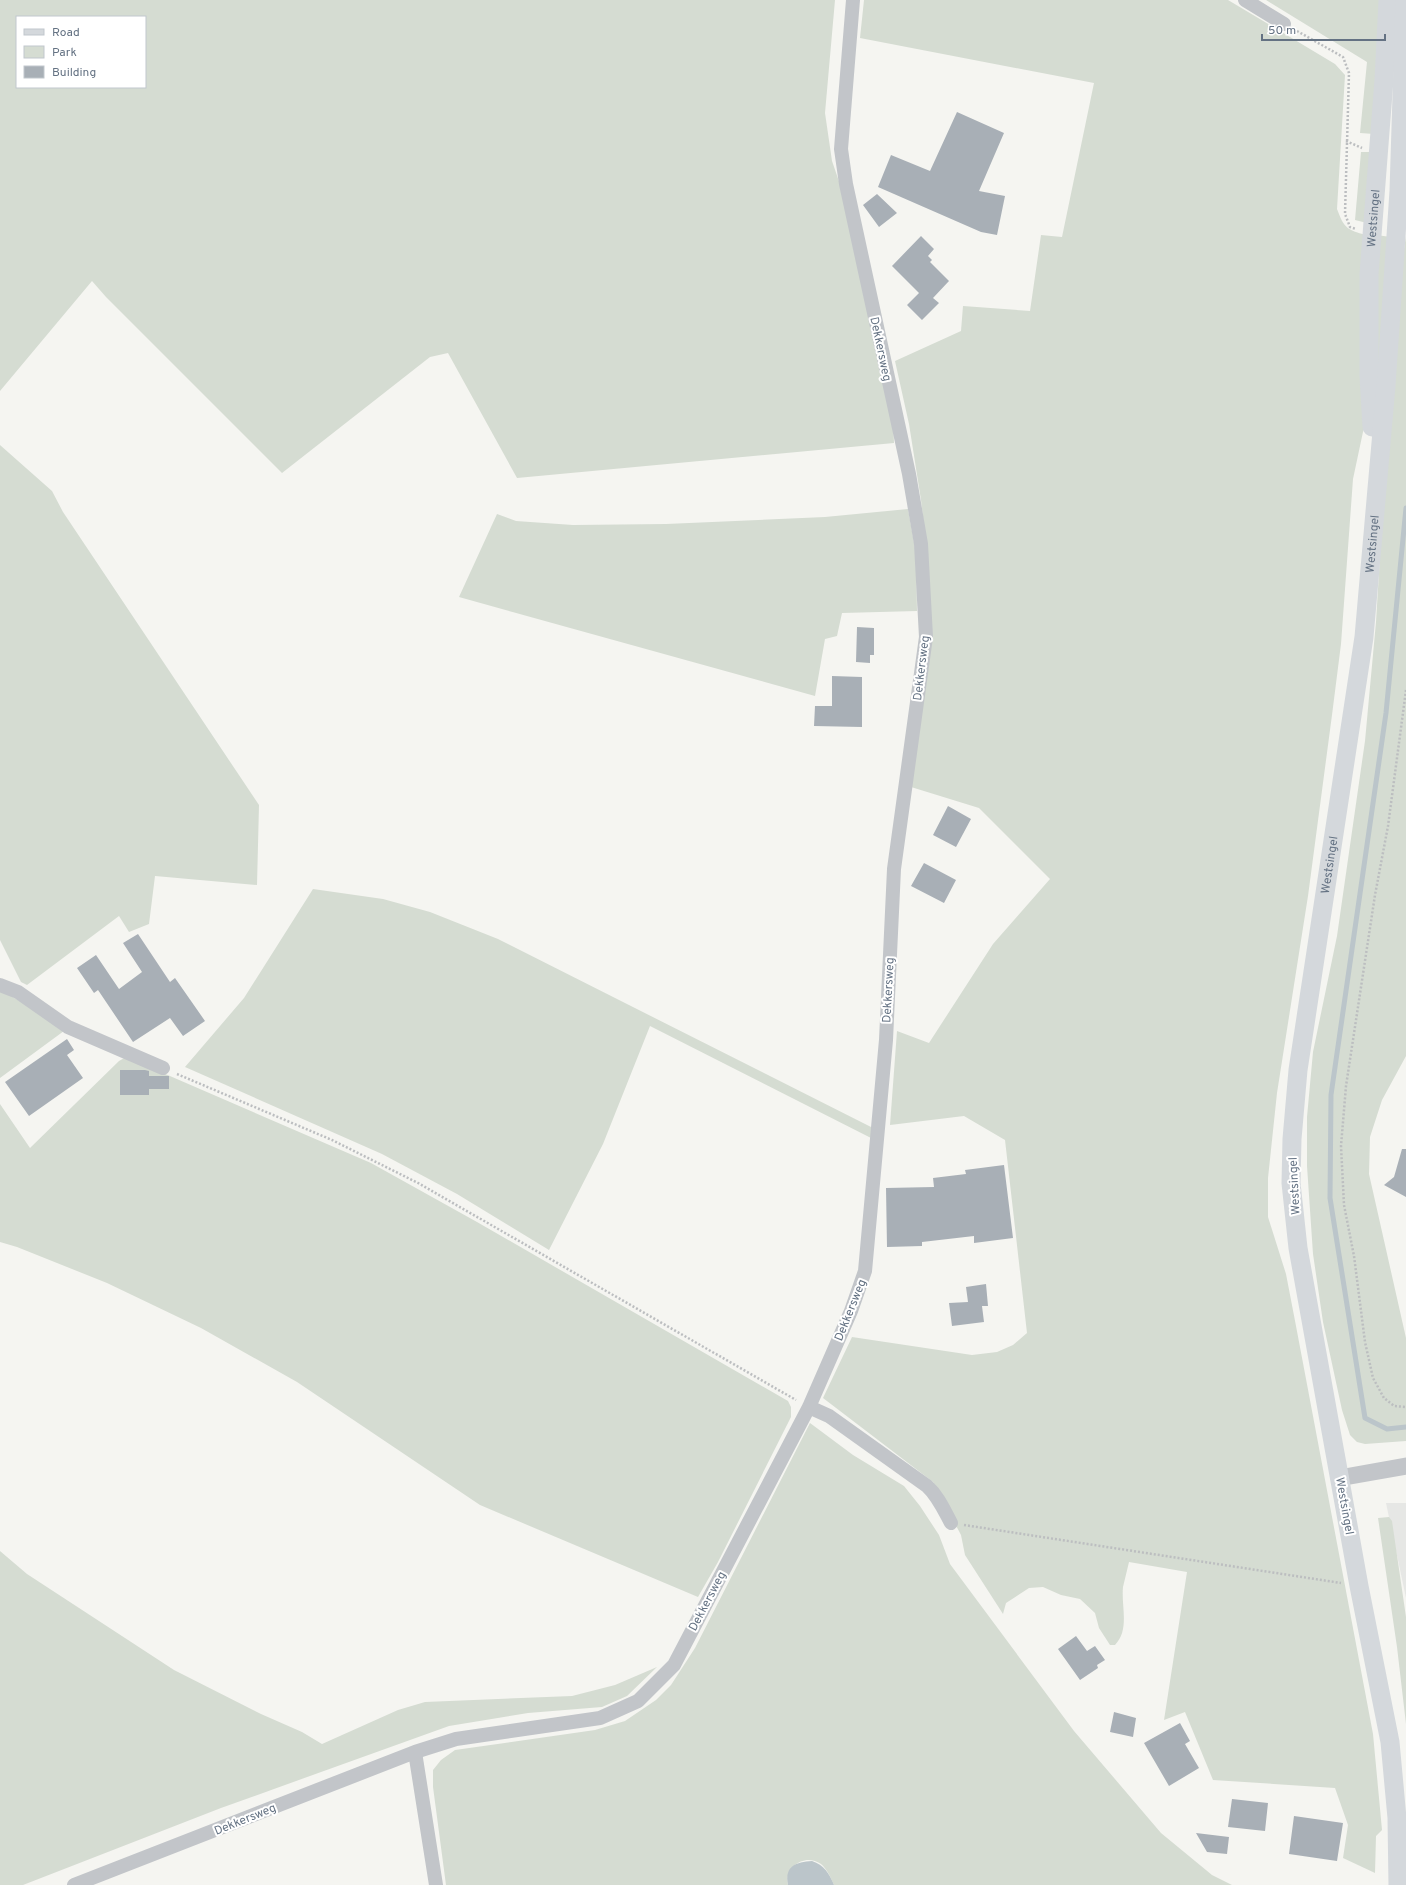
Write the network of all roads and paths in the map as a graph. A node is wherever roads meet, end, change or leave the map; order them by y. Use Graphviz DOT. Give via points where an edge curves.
graph roads {
  1 [pos="853,0"];
  2 [pos="1244,0"];
  3 [pos="1388,0"];
  4 [pos="1405,0"];
  5 [pos="1284,24"];
  6 [pos="1346,140"];
  7 [pos="1376,190"];
  8 [pos="1402,191"];
  9 [pos="1376,484"];
  10 [pos="1406,690"];
  11 [pos="0,985"];
  12 [pos="163,1068"];
  13 [pos="809,1407"];
  14 [pos="1406,1407"];
  15 [pos="1406,1466"];
  16 [pos="1339,1478"];
  17 [pos="951,1523"];
  18 [pos="1359,1586"];
  19 [pos="415,1752"];
  20 [pos="74,1885"];
  21 [pos="436,1885"];
  22 [pos="1398,1885"];
  1 -- 13 [label="street, Dekkersweg" via="841,149 846,184 921,544 926,636 894,869 886,1040 865,1271 852,1311"];
  2 -- 5 [label="street"];
  3 -- 7 [label="main road, Westsingel"];
  4 -- 8 [label="main road, Westsingel"];
  5 -- 6 [label="path" via="1344,57 1349,73"];
  7 -- 8 [label="street"];
  7 -- 9 [label="main road, Westsingel" via="1369,274 1369,376"];
  8 -- 9 [label="main road, Westsingel"];
  9 -- 16 [label="main road, Westsingel" via="1364,636 1298,1070 1292,1139 1291,1183 1298,1248"];
  10 -- 14 [label="path" via="1388,826 1346,1086 1341,1161 1344,1205 1373,1378 1384,1398 1394,1406"];
  11 -- 12 [label="street" via="18,992 68,1027"];
  12 -- 13 [label="path" via="332,1140 418,1183"];
  13 -- 17 [label="street" via="829,1416 927,1486 934,1492"];
  13 -- 19 [label="street, Dekkersweg" via="674,1665 638,1701 600,1718 456,1739"];
  15 -- 16 [label="street"];
  16 -- 18 [label="main road, Westsingel"];
  17 -- 18 [label="path"];
  18 -- 22 [label="main road, Westsingel" via="1390,1742 1397,1818"];
  19 -- 20 [label="street, Dekkersweg"];
  19 -- 21 [label="street"];
}
